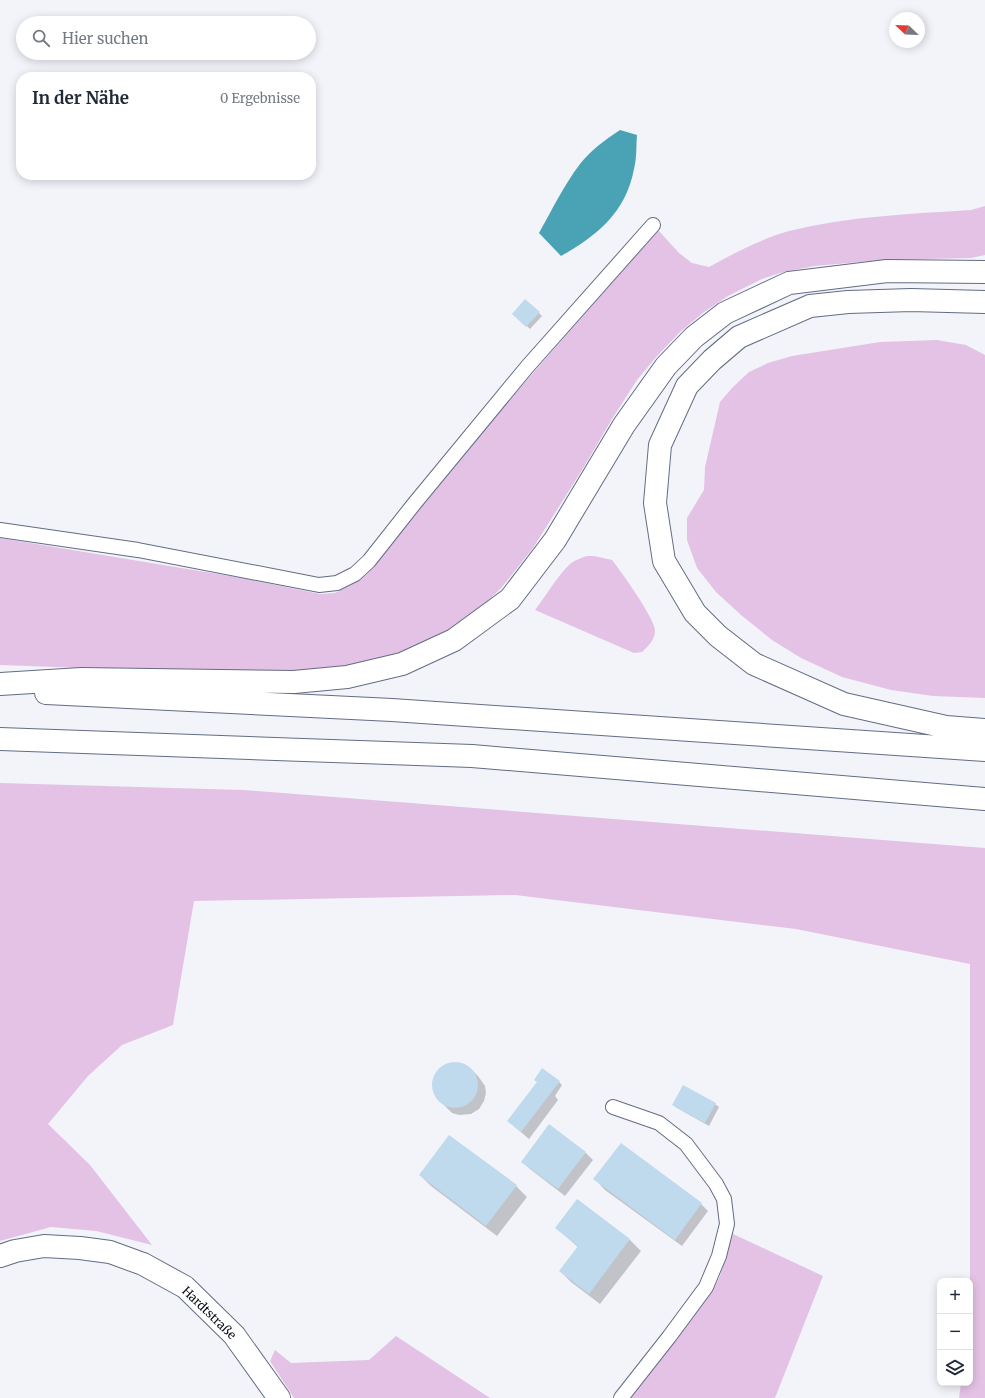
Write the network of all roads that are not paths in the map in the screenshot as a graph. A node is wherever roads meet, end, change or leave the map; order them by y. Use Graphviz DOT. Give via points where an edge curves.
graph roads {
  1 [pos="653,225"];
  2 [pos="984,272"];
  3 [pos="985,302"];
  4 [pos="0,530"];
  5 [pos="0,684"];
  6 [pos="0,691"];
  7 [pos="985,730"];
  8 [pos="0,739"];
  9 [pos="985,750"];
  10 [pos="985,799"];
  11 [pos="613,1107"];
  12 [pos="0,1256"];
  13 [pos="279,1398"];
  14 [pos="621,1398"];
  1 -- 4 [label="lane" via="527,367 369,561 337,584 319,586 138,550"];
  2 -- 5 [label="main road" via="887,271 789,283 725,313 694,337 666,366 624,425 555,540 510,599 454,640 402,664 347,677 294,682 81,679"];
  3 -- 7 [label="main road" via="911,300 810,306 739,337 687,386 660,445 655,503 664,561 695,613 718,636 754,664 844,704 946,727"];
  6 -- 9 [label="main road" via="392,710"];
  8 -- 10 [label="main road" via="472,756"];
  11 -- 14 [label="lane" via="659,1123 686,1144 724,1199 727,1224 719,1256 706,1287"];
  12 -- 13 [label="main road, Hardtstraße" via="44,1246 80,1248 110,1252 143,1264 185,1287 234,1335"];
}
